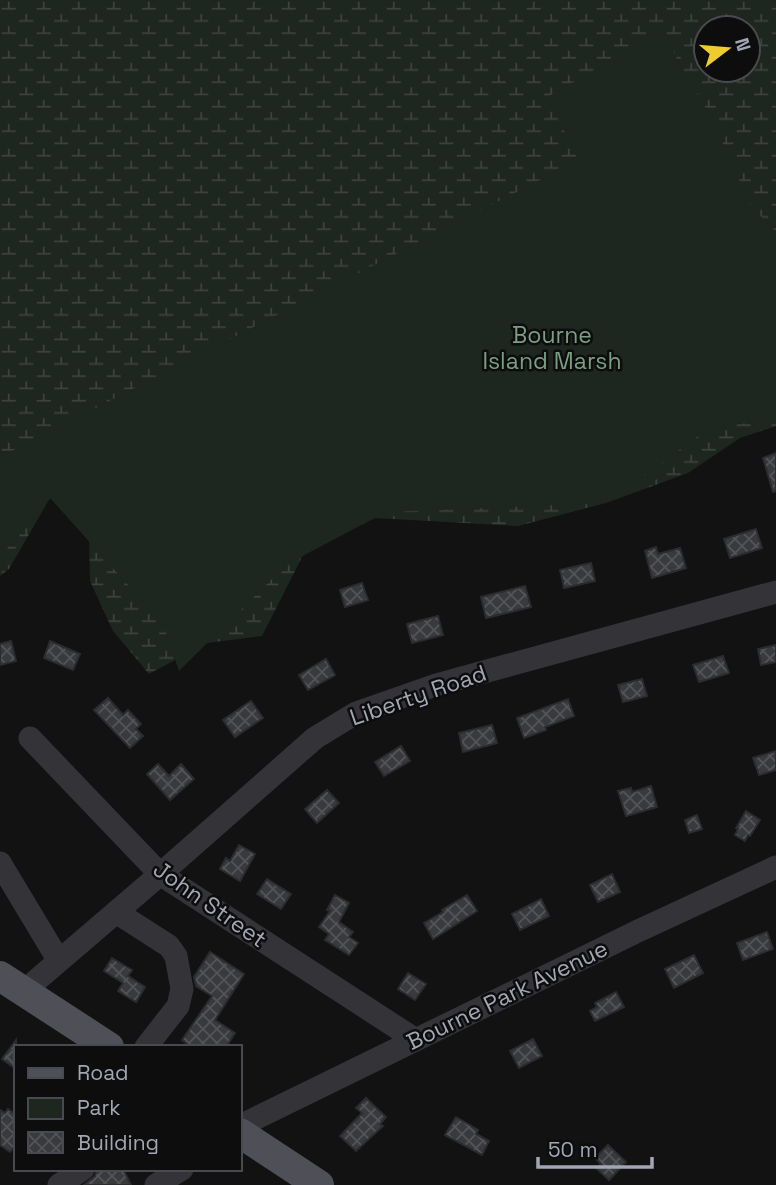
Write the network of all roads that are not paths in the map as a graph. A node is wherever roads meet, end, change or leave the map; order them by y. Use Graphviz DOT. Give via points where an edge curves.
graph roads {
  1 [pos="776,592"];
  2 [pos="30,738"];
  3 [pos="0,863"];
  4 [pos="776,867"];
  5 [pos="160,874"];
  6 [pos="116,912"];
  7 [pos="59,961"];
  8 [pos="12,983"];
  9 [pos="416,1040"];
  10 [pos="105,1045"];
  11 [pos="148,1045"];
  12 [pos="242,1125"];
  13 [pos="242,1134"];
  14 [pos="80,1171"];
  15 [pos="179,1171"];
  16 [pos="59,1185"];
  17 [pos="156,1185"];
  18 [pos="319,1185"];
  1 -- 5 [label="street, Liberty Road" via="436,685 356,713 315,738"];
  2 -- 5 [label="street, John Street"];
  3 -- 7 [label="street"];
  4 -- 9 [label="street, Bourne Park Avenue"];
  5 -- 6 [label="street, Liberty Road"];
  5 -- 9 [label="street, John Street"];
  6 -- 7 [label="street, Liberty Road"];
  6 -- 11 [label="street" via="169,946 176,956 182,989 178,1006"];
  7 -- 8 [label="street, Liberty Road"];
  8 -- 10 [label="main road"];
  9 -- 12 [label="street, Bourne Park Avenue"];
  13 -- 18 [label="main road"];
  14 -- 16 [label="street"];
  15 -- 17 [label="street"];
}
